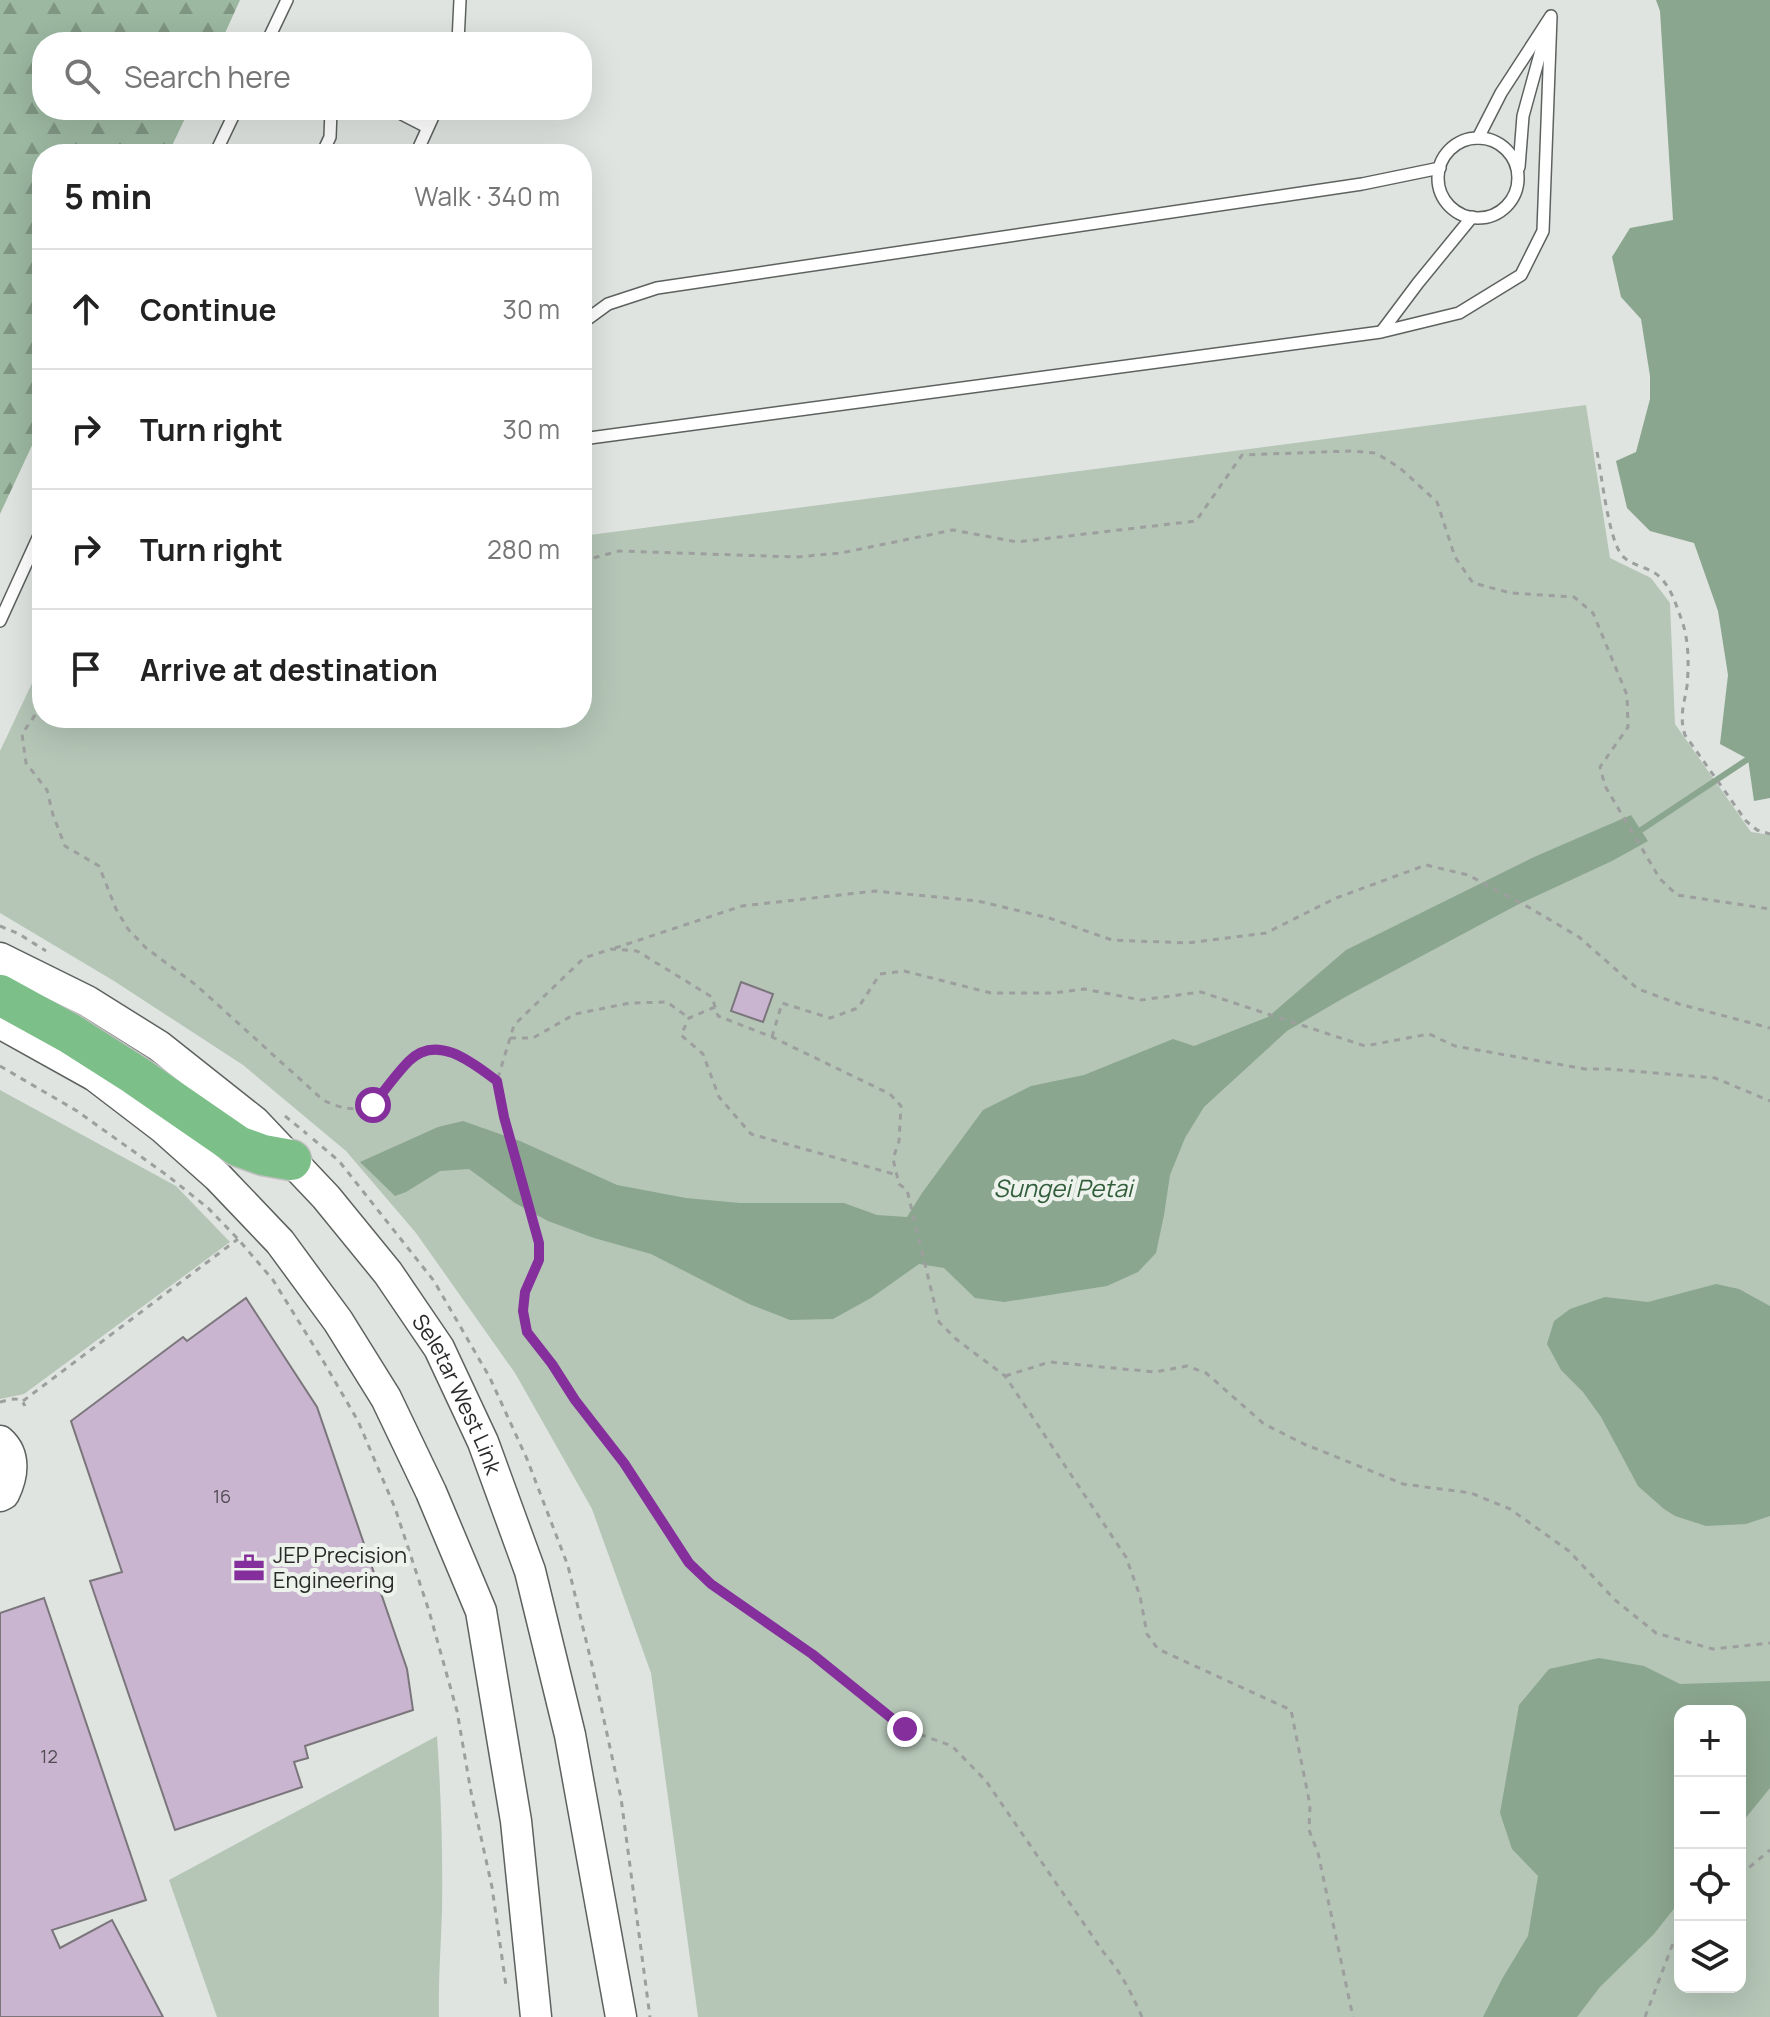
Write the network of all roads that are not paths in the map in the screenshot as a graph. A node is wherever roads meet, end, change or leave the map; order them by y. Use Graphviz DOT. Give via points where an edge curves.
graph roads {
  1 [pos="287,0"];
  2 [pos="460,0"];
  3 [pos="1549,0"];
  4 [pos="1551,16"];
  5 [pos="272,32"];
  6 [pos="458,32"];
  7 [pos="231,120"];
  8 [pos="331,120"];
  9 [pos="413,120"];
  10 [pos="431,120"];
  11 [pos="427,127"];
  12 [pos="1478,138"];
  13 [pos="220,144"];
  14 [pos="327,144"];
  15 [pos="420,144"];
  16 [pos="1440,168"];
  17 [pos="1518,180"];
  18 [pos="1472,217"];
  19 [pos="592,316"];
  20 [pos="1381,332"];
  21 [pos="592,438"];
  22 [pos="32,549"];
  23 [pos="3,607"];
  24 [pos="0,621"];
  25 [pos="0,958"];
  26 [pos="0,995"];
  27 [pos="0,1023"];
  28 [pos="291,1160"];
  29 [pos="0,1441"];
  30 [pos="0,1496"];
  31 [pos="536,2017"];
  32 [pos="621,2017"];
  1 -- 5 [label="lane"];
  2 -- 6 [label="lane"];
  3 -- 4 [label="lane"];
  4 -- 12 [label="lane"];
  4 -- 17 [label="lane" via="1523,116"];
  4 -- 20 [label="lane" via="1543,231 1521,275 1459,313"];
  7 -- 13 [label="lane"];
  8 -- 14 [label="lane"];
  9 -- 11 [label="lane"];
  10 -- 11 [label="lane"];
  11 -- 15 [label="lane"];
  12 -- 16 [label="lane" via="1454,146"];
  12 -- 17 [label="lane" via="1502,145 1517,167"];
  16 -- 18 [label="lane" via="1442,194 1449,205"];
  16 -- 19 [label="lane" via="657,288 608,304"];
  17 -- 18 [label="lane" via="1508,204 1485,217"];
  18 -- 20 [label="lane"];
  20 -- 21 [label="lane"];
  22 -- 23 [label="lane"];
  23 -- 24 [label="lane"];
  25 -- 28 [label="main road, Seletar West Link" via="87,1001 159,1046 255,1122"];
  26 -- 28 [label="highway" via="69,1033 238,1146"];
  27 -- 31 [label="main road" via="95,1076 218,1177 280,1242 386,1398 481,1611 516,1821"];
  28 -- 32 [label="main road, Seletar West Link" via="388,1273 439,1348 483,1442 530,1571 567,1720"];
  29 -- 30 [label="main road" via="11,1454 12,1471"];
}
